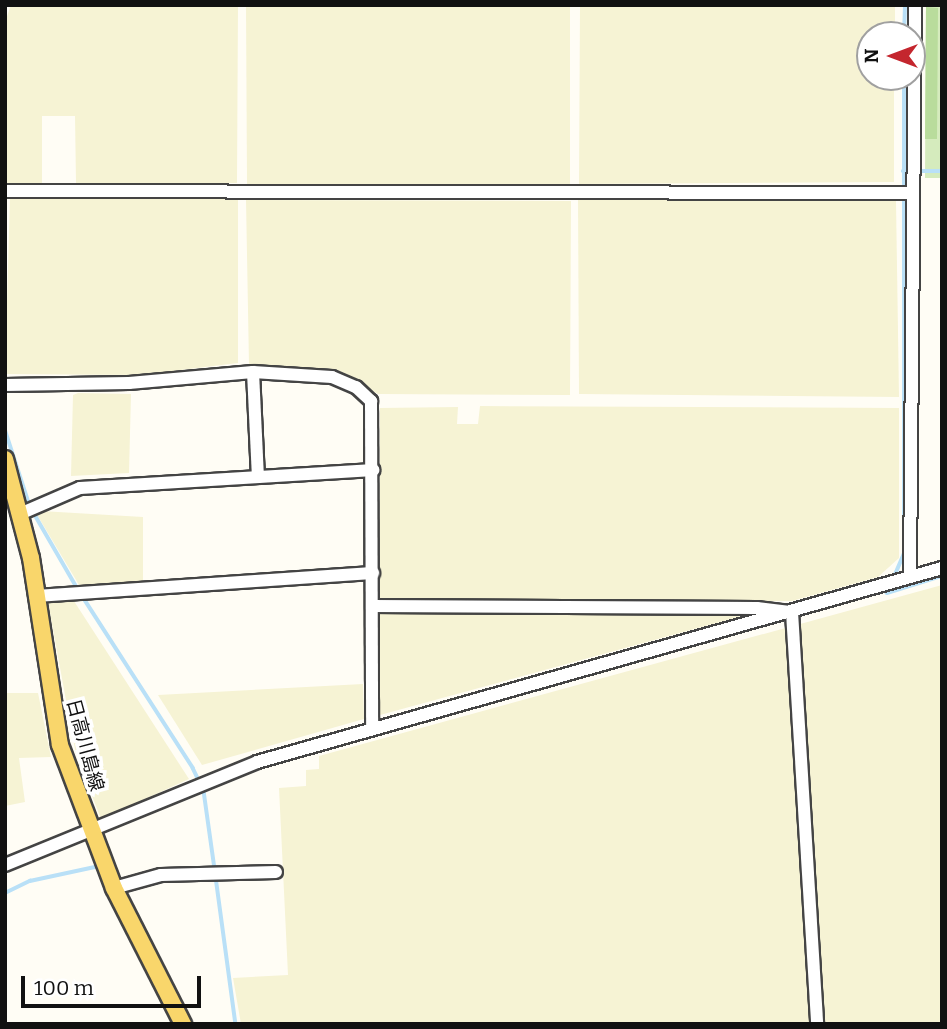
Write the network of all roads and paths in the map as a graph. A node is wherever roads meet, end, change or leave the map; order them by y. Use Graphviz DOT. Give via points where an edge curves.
graph roads {
  1 [pos="915,5"];
  2 [pos="5,191"];
  3 [pos="913,193"];
  4 [pos="253,372"];
  5 [pos="5,385"];
  6 [pos="5,459"];
  7 [pos="373,470"];
  8 [pos="258,477"];
  9 [pos="22,513"];
  10 [pos="942,568"];
  11 [pos="373,573"];
  12 [pos="910,577"];
  13 [pos="35,596"];
  14 [pos="372,606"];
  15 [pos="792,612"];
  16 [pos="372,727"];
  17 [pos="89,831"];
  18 [pos="5,864"];
  19 [pos="276,872"];
  20 [pos="114,888"];
  21 [pos="183,1024"];
  22 [pos="817,1024"];
  1 -- 3 [label="street"];
  2 -- 3 [label="street"];
  3 -- 12 [label="street"];
  4 -- 5 [label="street" via="129,383"];
  4 -- 7 [label="street" via="332,377 356,387 373,409"];
  4 -- 8 [label="street"];
  6 -- 9 [label="main road, 日高川島線"];
  7 -- 8 [label="street"];
  7 -- 11 [label="street"];
  8 -- 9 [label="street" via="80,488"];
  9 -- 13 [label="main road, 日高川島線"];
  10 -- 12 [label="street"];
  11 -- 13 [label="street"];
  11 -- 14 [label="street"];
  12 -- 15 [label="street"];
  13 -- 17 [label="main road, 日高川島線" via="60,745"];
  14 -- 15 [label="street"];
  14 -- 16 [label="street"];
  15 -- 16 [label="street"];
  15 -- 22 [label="street"];
  16 -- 17 [label="street" via="212,777"];
  17 -- 18 [label="street"];
  17 -- 20 [label="main road, 日高川島線"];
  19 -- 20 [label="street" via="162,875"];
  20 -- 21 [label="main road, 日高川島線"];
}
